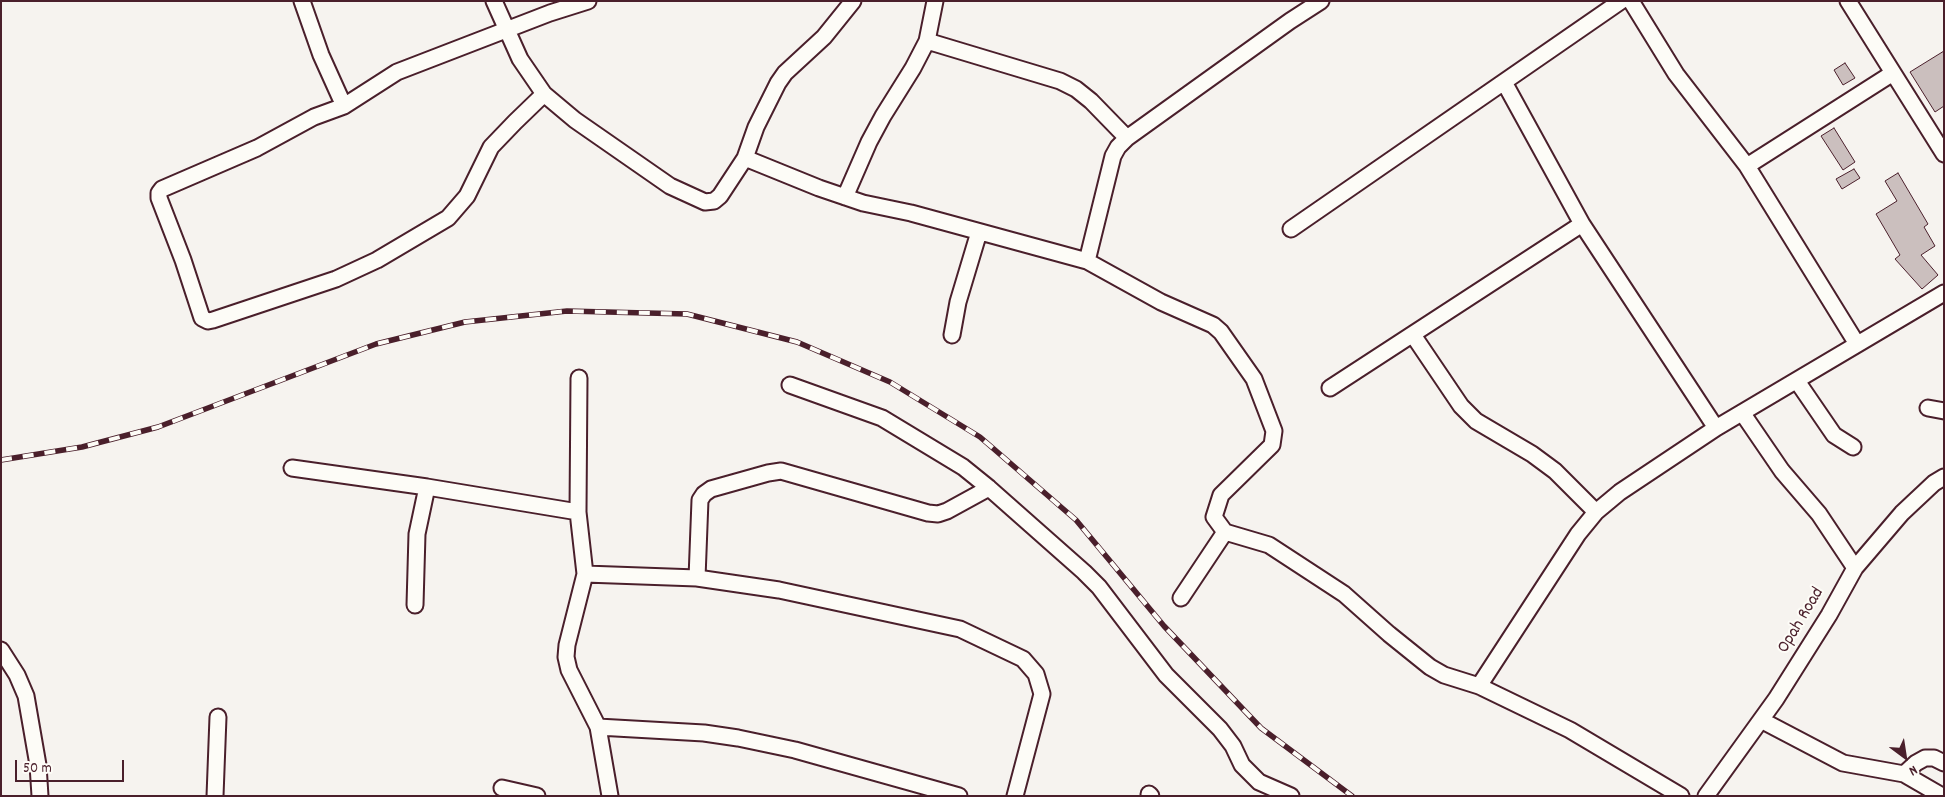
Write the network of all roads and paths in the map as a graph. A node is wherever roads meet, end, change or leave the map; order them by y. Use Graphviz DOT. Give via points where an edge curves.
graph roads {
  1 [pos="302,1"];
  2 [pos="494,1"];
  3 [pos="588,1"];
  4 [pos="853,1"];
  5 [pos="935,1"];
  6 [pos="1321,1"];
  7 [pos="1621,1"];
  8 [pos="1631,1"];
  9 [pos="1848,1"];
  10 [pos="506,30"];
  11 [pos="927,41"];
  12 [pos="1892,73"];
  13 [pos="1504,82"];
  14 [pos="544,94"];
  15 [pos="344,106"];
  16 [pos="1127,138"];
  17 [pos="1944,154"];
  18 [pos="746,158"];
  19 [pos="1747,166"];
  20 [pos="845,197"];
  21 [pos="1582,224"];
  22 [pos="1291,229"];
  23 [pos="979,232"];
  24 [pos="1087,261"];
  25 [pos="1944,293"];
  26 [pos="952,335"];
  27 [pos="1414,335"];
  28 [pos="1856,344"];
  29 [pos="579,378"];
  30 [pos="1797,381"];
  31 [pos="790,385"];
  32 [pos="1330,388"];
  33 [pos="1928,408"];
  34 [pos="1944,411"];
  35 [pos="1743,414"];
  36 [pos="1716,428"];
  37 [pos="1853,447"];
  38 [pos="292,468"];
  39 [pos="1944,477"];
  40 [pos="427,487"];
  41 [pos="989,488"];
  42 [pos="578,512"];
  43 [pos="1596,512"];
  44 [pos="1225,532"];
  45 [pos="1855,568"];
  46 [pos="585,574"];
  47 [pos="697,578"];
  48 [pos="1181,598"];
  49 [pos="416,605"];
  50 [pos="1,650"];
  51 [pos="1480,686"];
  52 [pos="218,718"];
  53 [pos="1762,720"];
  54 [pos="598,727"];
  55 [pos="1944,763"];
  56 [pos="1904,774"];
  57 [pos="502,788"];
  58 [pos="40,796"];
  59 [pos="216,796"];
  60 [pos="537,796"];
  61 [pos="610,796"];
  62 [pos="960,796"];
  63 [pos="1015,796"];
  64 [pos="1291,796"];
  65 [pos="1681,796"];
  66 [pos="1706,796"];
  67 [pos="1942,796"];
  1 -- 15 [label="street"];
  2 -- 10 [label="street"];
  3 -- 10 [label="street"];
  4 -- 18 [label="street" via="824,37 778,83 756,128"];
  5 -- 11 [label="street"];
  6 -- 16 [label="street"];
  7 -- 13 [label="street"];
  8 -- 19 [label="street" via="1676,74"];
  9 -- 12 [label="street"];
  10 -- 14 [label="street" via="520,59"];
  10 -- 15 [label="street" via="397,72"];
  11 -- 16 [label="street" via="1060,81 1091,100"];
  11 -- 20 [label="street" via="869,142"];
  12 -- 17 [label="street"];
  12 -- 19 [label="street"];
  13 -- 21 [label="street"];
  13 -- 22 [label="street"];
  14 -- 15 [label="street" via="491,147 467,196 448,218 377,260 336,279 213,320 202,318 160,198 162,188 257,148 314,117"];
  14 -- 18 [label="street" via="575,120 662,180 705,202 720,196"];
  16 -- 24 [label="street" via="1113,156"];
  18 -- 20 [label="street"];
  19 -- 28 [label="street"];
  20 -- 23 [label="street"];
  21 -- 27 [label="street"];
  21 -- 36 [label="street"];
  23 -- 24 [label="street"];
  23 -- 26 [label="street" via="958,302"];
  24 -- 44 [label="street" via="1162,302 1213,325 1254,379 1274,431 1272,445 1221,495 1214,517"];
  25 -- 28 [label="street"];
  27 -- 32 [label="street"];
  27 -- 43 [label="street" via="1461,406 1476,421 1532,454"];
  28 -- 30 [label="street"];
  29 -- 42 [label="street"];
  30 -- 35 [label="street"];
  30 -- 37 [label="street" via="1834,434"];
  31 -- 41 [label="street" via="882,418 963,467"];
  33 -- 34 [label="street"];
  35 -- 36 [label="street"];
  35 -- 45 [label="street" via="1782,471 1819,514"];
  36 -- 43 [label="street" via="1620,492"];
  38 -- 40 [label="street"];
  39 -- 45 [label="street, Opah Road" via="1902,513"];
  40 -- 42 [label="street"];
  40 -- 49 [label="street" via="417,534"];
  41 -- 47 [label="street" via="938,514 781,471 711,489 700,500"];
  41 -- 64 [label="street" via="1098,587 1166,675 1220,729 1242,765 1259,782"];
  42 -- 46 [label="street"];
  43 -- 51 [label="street"];
  44 -- 48 [label="street"];
  44 -- 51 [label="street" via="1269,545 1344,594 1430,667 1444,675"];
  45 -- 53 [label="street, Opah Road"];
  46 -- 47 [label="street"];
  46 -- 54 [label="street" via="566,658"];
  47 -- 63 [label="street" via="779,590 960,629 1022,659 1036,674 1042,694"];
  50 -- 58 [label="street" via="26,696"];
  51 -- 65 [label="street" via="1570,730"];
  52 -- 59 [label="street"];
  53 -- 56 [label="street" via="1843,763"];
  53 -- 66 [label="street, Opah Road"];
  54 -- 61 [label="street"];
  54 -- 62 [label="street" via="738,738 795,750"];
  55 -- 56 [label="street" via="1925,758"];
  56 -- 67 [label="street"];
  57 -- 60 [label="street"];
}
